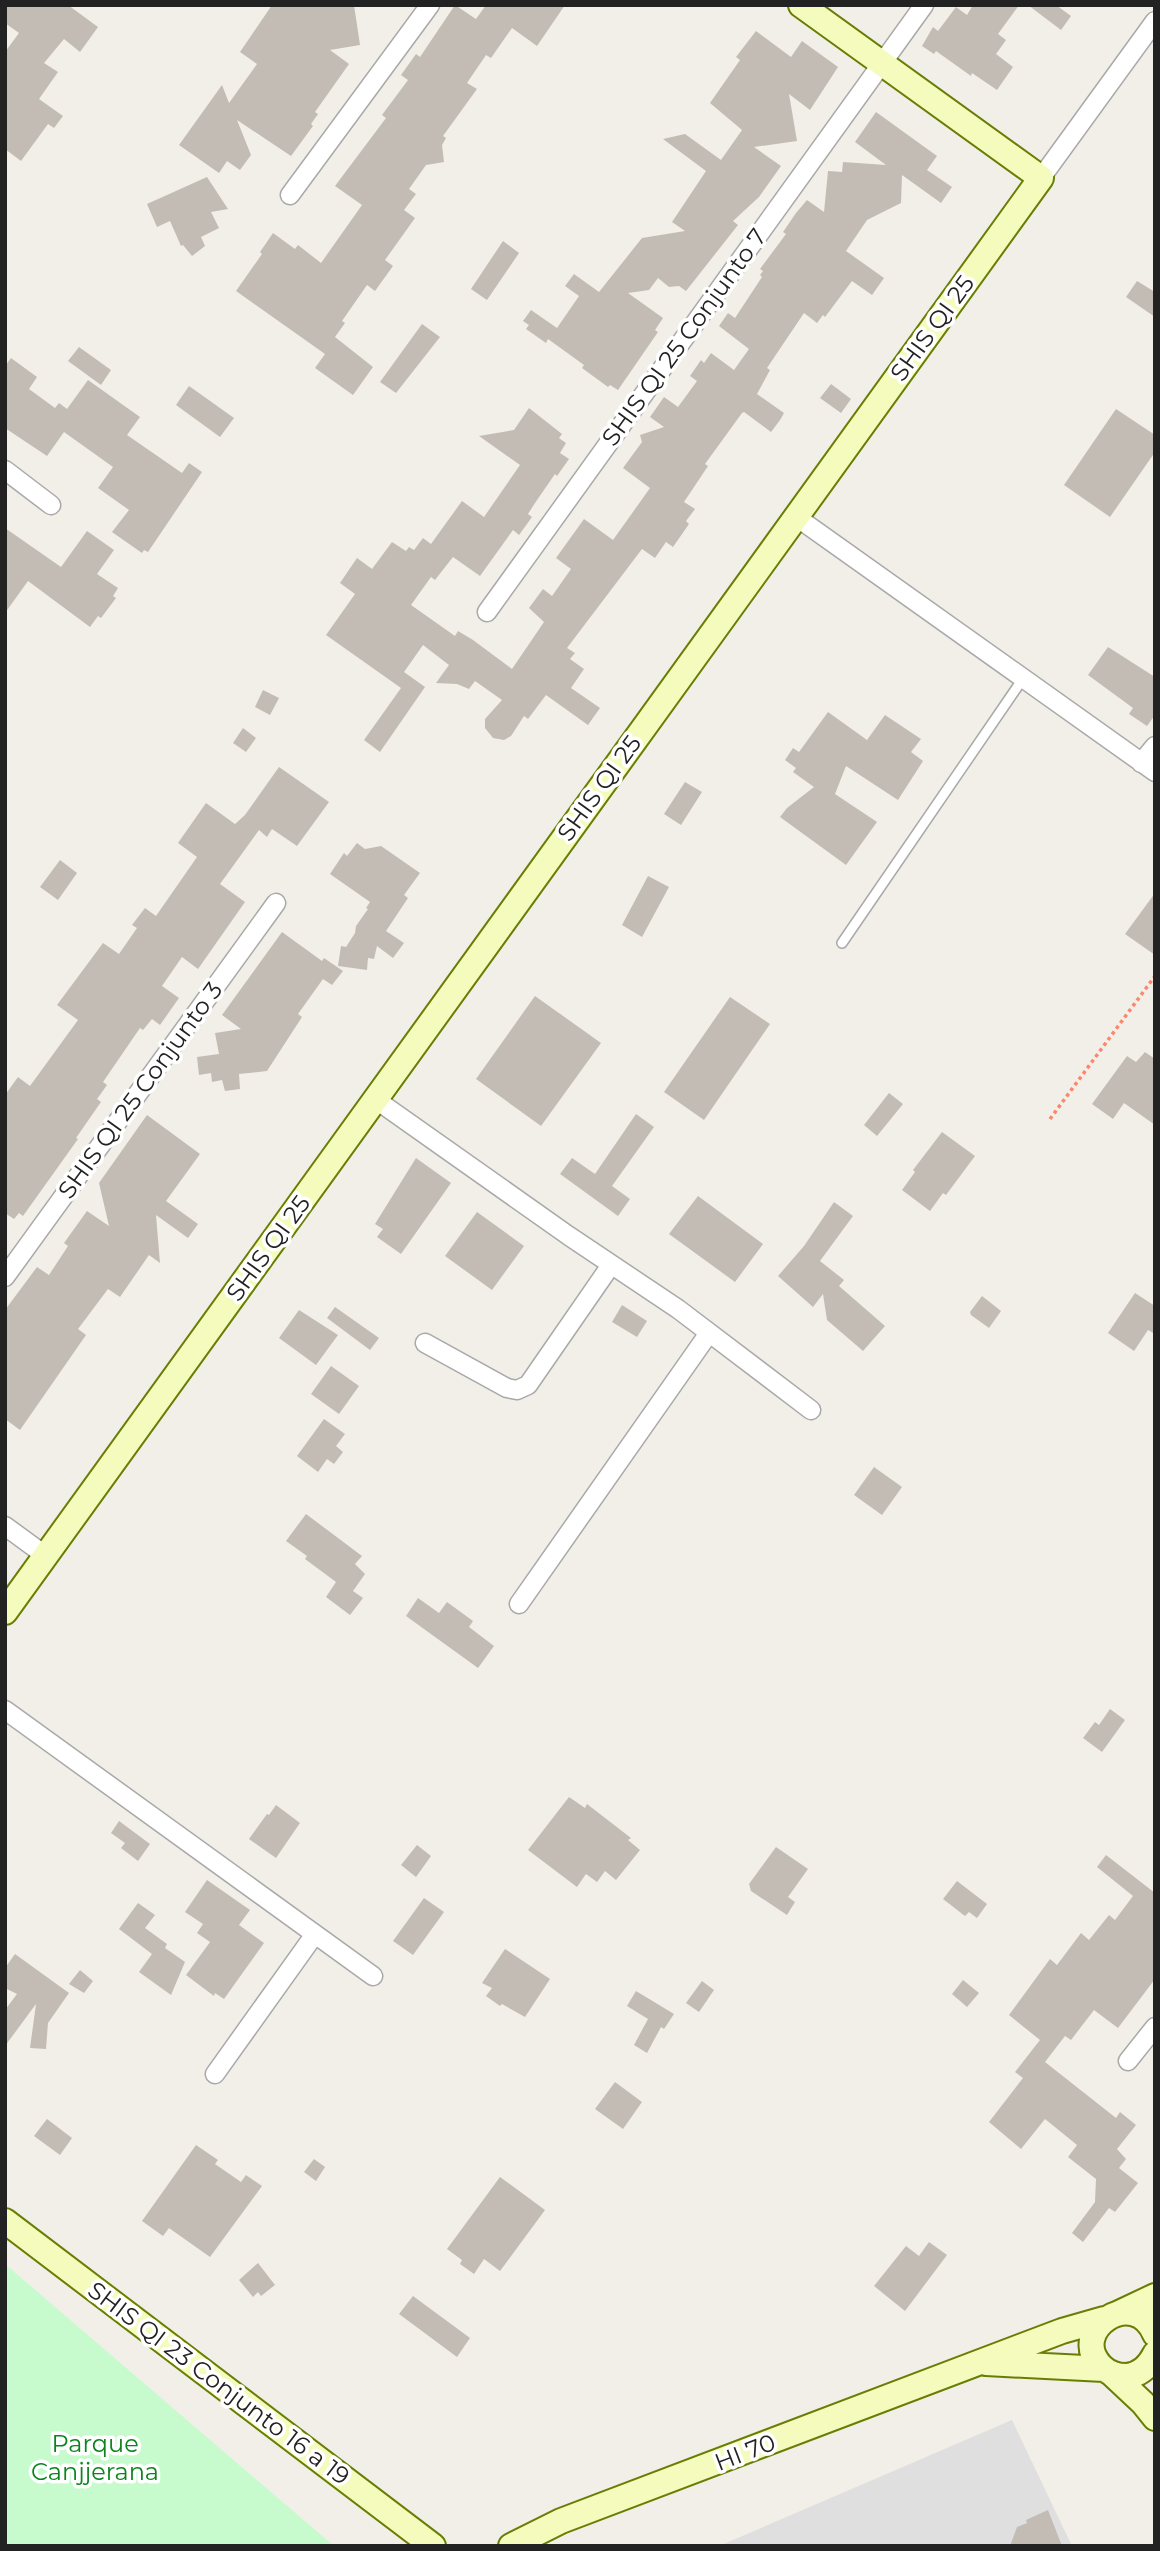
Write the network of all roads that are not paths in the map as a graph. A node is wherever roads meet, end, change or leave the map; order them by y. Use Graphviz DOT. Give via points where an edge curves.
graph roads {
  1 [pos="430,5"];
  2 [pos="801,5"];
  3 [pos="924,5"];
  4 [pos="1155,21"];
  5 [pos="881,63"];
  6 [pos="1041,178"];
  7 [pos="290,195"];
  8 [pos="5,470"];
  9 [pos="51,505"];
  10 [pos="795,516"];
  11 [pos="487,612"];
  12 [pos="1022,680"];
  13 [pos="1155,746"];
  14 [pos="1148,768"];
  15 [pos="276,903"];
  16 [pos="842,943"];
  17 [pos="376,1099"];
  18 [pos="611,1265"];
  19 [pos="5,1277"];
  20 [pos="709,1333"];
  21 [pos="425,1343"];
  22 [pos="811,1410"];
  23 [pos="5,1526"];
  24 [pos="46,1556"];
  25 [pos="519,1604"];
  26 [pos="5,1612"];
  27 [pos="5,1710"];
  28 [pos="315,1934"];
  29 [pos="373,1976"];
  30 [pos="1155,2027"];
  31 [pos="1128,2061"];
  32 [pos="215,2074"];
  33 [pos="5,2221"];
  34 [pos="1155,2297"];
  35 [pos="1112,2316"];
  36 [pos="1155,2334"];
  37 [pos="1155,2356"];
  38 [pos="982,2363"];
  39 [pos="1107,2371"];
  40 [pos="1155,2418"];
  41 [pos="433,2546"];
  42 [pos="511,2546"];
  1 -- 7 [label="street"];
  2 -- 5 [label="street"];
  3 -- 5 [label="street, SHIS QI 25 Conjunto 7"];
  4 -- 6 [label="street, SHIS QI 25"];
  5 -- 6 [label="street"];
  5 -- 11 [label="street, SHIS QI 25 Conjunto 7"];
  6 -- 10 [label="street, SHIS QI 25"];
  8 -- 9 [label="street"];
  10 -- 12 [label="street"];
  10 -- 17 [label="street, SHIS QI 25"];
  12 -- 14 [label="street"];
  12 -- 16 [label="lane"];
  13 -- 14 [label="street"];
  15 -- 19 [label="street, SHIS QI 25 Conjunto 3"];
  17 -- 18 [label="street"];
  17 -- 24 [label="street, SHIS QI 25"];
  18 -- 20 [label="street"];
  18 -- 21 [label="street" via="528,1385 517,1390"];
  20 -- 22 [label="street"];
  20 -- 25 [label="street"];
  23 -- 24 [label="street"];
  24 -- 26 [label="street, SHIS QI 25"];
  27 -- 28 [label="street"];
  28 -- 29 [label="street"];
  28 -- 32 [label="street"];
  30 -- 31 [label="street"];
  33 -- 41 [label="street, SHIS QI 23 Conjunto 16 a 19"];
  34 -- 35 [label="street, HI 70"];
  35 -- 36 [label="street" via="1138,2315"];
  35 -- 38 [label="street, HI 70"];
  35 -- 39 [label="street" via="1094,2335 1092,2344"];
  37 -- 39 [label="street, HI 70" via="1132,2375"];
  38 -- 39 [label="street, HI 70"];
  38 -- 42 [label="street, HI 70" via="561,2521"];
  39 -- 40 [label="street"];
}
